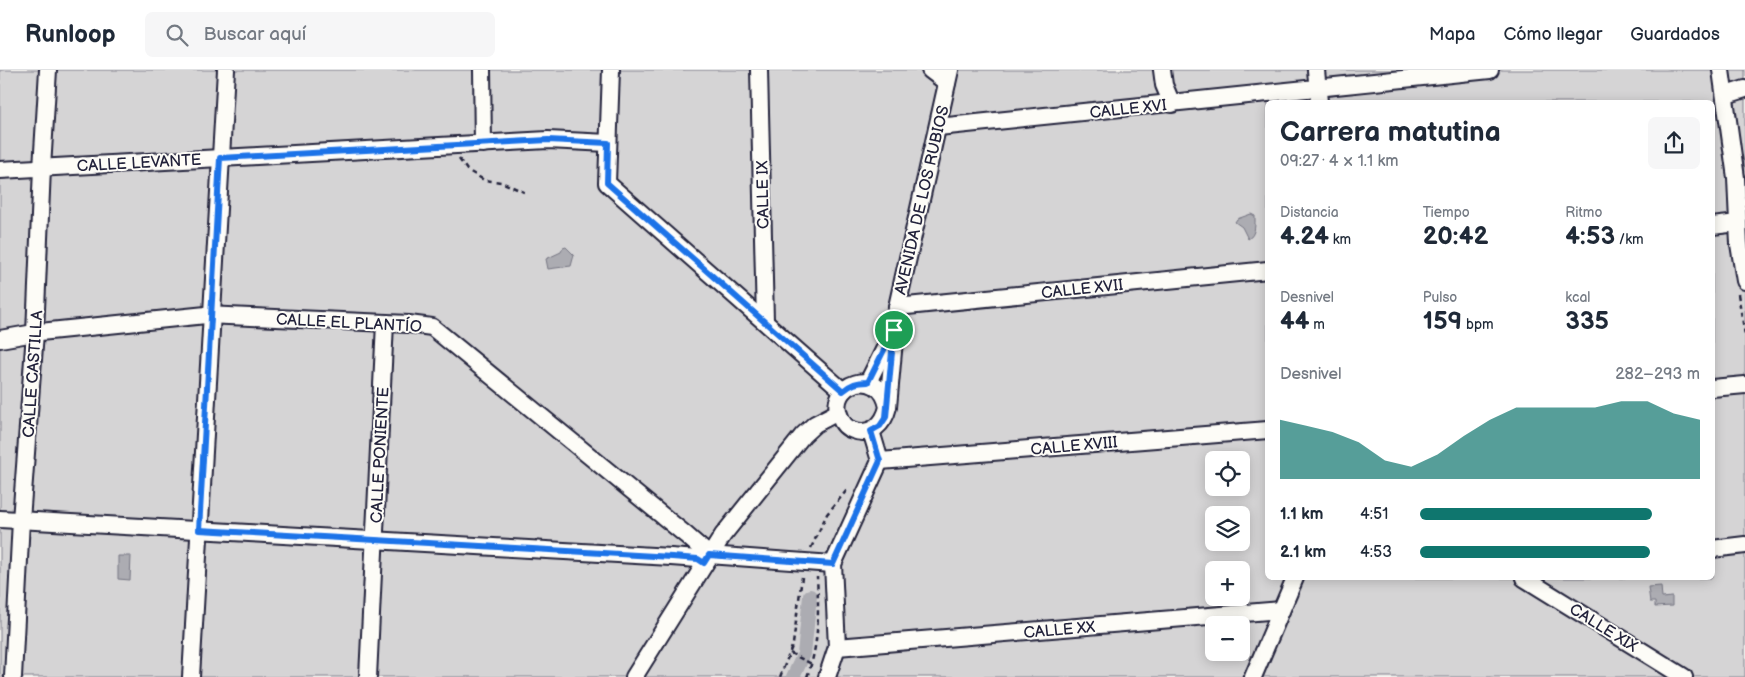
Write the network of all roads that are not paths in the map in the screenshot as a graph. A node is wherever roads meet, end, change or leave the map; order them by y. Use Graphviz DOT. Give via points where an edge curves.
graph roads {
  1 [pos="48,70"];
  2 [pos="226,70"];
  3 [pos="482,70"];
  4 [pos="611,70"];
  5 [pos="759,70"];
  6 [pos="930,70"];
  7 [pos="1162,70"];
  8 [pos="1316,70"];
  9 [pos="1490,70"];
  10 [pos="1721,70"];
  11 [pos="949,77"];
  12 [pos="1745,89"];
  13 [pos="1726,95"];
  14 [pos="1318,96"];
  15 [pos="1172,104"];
  16 [pos="938,127"];
  17 [pos="608,143"];
  18 [pos="483,144"];
  19 [pos="220,158"];
  20 [pos="42,168"];
  21 [pos="0,170"];
  22 [pos="1738,223"];
  23 [pos="1715,226"];
  24 [pos="1742,243"];
  25 [pos="1265,270"];
  26 [pos="1745,281"];
  27 [pos="898,307"];
  28 [pos="211,315"];
  29 [pos="765,321"];
  30 [pos="385,323"];
  31 [pos="894,330"];
  32 [pos="35,333"];
  33 [pos="0,339"];
  34 [pos="868,382"];
  35 [pos="1745,385"];
  36 [pos="1715,388"];
  37 [pos="843,391"];
  38 [pos="888,407"];
  39 [pos="838,412"];
  40 [pos="1265,430"];
  41 [pos="871,431"];
  42 [pos="880,461"];
  43 [pos="0,519"];
  44 [pos="21,520"];
  45 [pos="199,530"];
  46 [pos="375,540"];
  47 [pos="1745,545"];
  48 [pos="1715,549"];
  49 [pos="706,559"];
  50 [pos="833,564"];
  51 [pos="1294,580"];
  52 [pos="1527,580"];
  53 [pos="1281,610"];
  54 [pos="838,648"];
  55 [pos="12,677"];
  56 [pos="191,677"];
  57 [pos="368,677"];
  58 [pos="634,677"];
  59 [pos="827,677"];
  60 [pos="1253,677"];
  61 [pos="1684,677"];
  1 -- 20 [label="street, CALLE CASTILLA"];
  2 -- 19 [label="street"];
  3 -- 18 [label="street"];
  4 -- 17 [label="street"];
  5 -- 29 [label="street, CALLE IX"];
  6 -- 11 [label="street"];
  7 -- 15 [label="street"];
  8 -- 14 [label="street"];
  9 -- 14 [label="street, CALLE XVI"];
  10 -- 13 [label="street"];
  11 -- 16 [label="street, AVENIDA DE LOS RUBIOS"];
  12 -- 13 [label="street"];
  13 -- 22 [label="street"];
  14 -- 15 [label="street, CALLE XVI"];
  15 -- 16 [label="street, CALLE XVI"];
  16 -- 27 [label="street, AVENIDA DE LOS RUBIOS"];
  17 -- 18 [label="street, CALLE LEVANTE" via="548,140"];
  17 -- 29 [label="street" via="607,183"];
  18 -- 19 [label="street, CALLE LEVANTE"];
  19 -- 20 [label="street, CALLE LEVANTE"];
  19 -- 28 [label="street"];
  20 -- 21 [label="street, CALLE LEVANTE"];
  20 -- 32 [label="street, CALLE CASTILLA"];
  22 -- 23 [label="street"];
  22 -- 24 [label="street"];
  24 -- 26 [label="street"];
  25 -- 27 [label="street, CALLE XVII"];
  27 -- 31 [label="street, AVENIDA DE LOS RUBIOS"];
  28 -- 30 [label="street, CALLE EL PLANTÍO"];
  28 -- 32 [label="street, CALLE EL PLANTÍO"];
  28 -- 45 [label="street"];
  29 -- 37 [label="street"];
  30 -- 46 [label="street, CALLE PONIENTE"];
  30 -- 49 [label="street, CALLE EL PLANTÍO" via="432,327 686,535"];
  31 -- 34 [label="street, AVENIDA DE LOS RUBIOS"];
  31 -- 38 [label="street, AVENIDA DE LOS RUBIOS"];
  32 -- 33 [label="street, CALLE EL PLANTÍO"];
  32 -- 44 [label="street, CALLE CASTILLA"];
  34 -- 37 [label="street" via="850,385"];
  34 -- 38 [label="street" via="882,391"];
  35 -- 36 [label="street"];
  37 -- 39 [label="street" via="838,401"];
  38 -- 41 [label="street, AVENIDA DE LOS RUBIOS" via="880,426"];
  39 -- 41 [label="street" via="850,429 860,433"];
  39 -- 49 [label="street" via="815,424 803,435"];
  40 -- 42 [label="street, CALLE XVIII"];
  41 -- 42 [label="street"];
  42 -- 50 [label="street"];
  43 -- 44 [label="street"];
  44 -- 45 [label="street"];
  44 -- 55 [label="street, CALLE CASTILLA"];
  45 -- 46 [label="street"];
  45 -- 56 [label="street"];
  46 -- 49 [label="street"];
  46 -- 57 [label="street, CALLE PONIENTE"];
  47 -- 48 [label="street"];
  49 -- 50 [label="street"];
  49 -- 58 [label="street"];
  50 -- 54 [label="street"];
  51 -- 53 [label="street"];
  52 -- 61 [label="street, CALLE XIX"];
  53 -- 54 [label="street, CALLE XX"];
  53 -- 60 [label="street"];
  54 -- 59 [label="street"];
}
